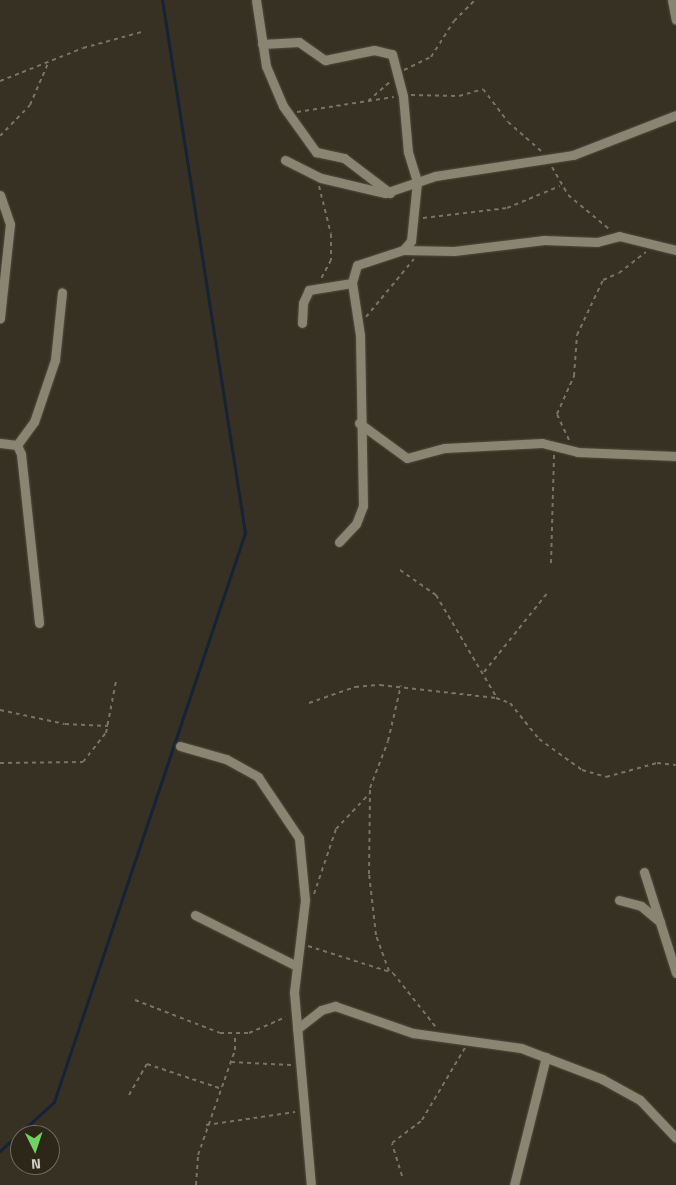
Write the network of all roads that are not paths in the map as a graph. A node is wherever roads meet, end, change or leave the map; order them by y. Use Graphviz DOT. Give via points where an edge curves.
graph roads {
  1 [pos="256,0"];
  2 [pos="672,0"];
  3 [pos="676,20"];
  4 [pos="262,44"];
  5 [pos="676,115"];
  6 [pos="284,160"];
  7 [pos="418,182"];
  8 [pos="390,193"];
  9 [pos="0,195"];
  10 [pos="403,250"];
  11 [pos="676,250"];
  12 [pos="352,283"];
  13 [pos="62,292"];
  14 [pos="0,318"];
  15 [pos="302,323"];
  16 [pos="359,423"];
  17 [pos="0,443"];
  18 [pos="17,445"];
  19 [pos="676,456"];
  20 [pos="339,542"];
  21 [pos="39,623"];
  22 [pos="180,746"];
  23 [pos="644,872"];
  24 [pos="619,900"];
  25 [pos="195,915"];
  26 [pos="662,924"];
  27 [pos="295,965"];
  28 [pos="676,973"];
  29 [pos="297,1029"];
  30 [pos="546,1057"];
  31 [pos="676,1138"];
  32 [pos="311,1185"];
  33 [pos="514,1185"];
  1 -- 4 [label="street"];
  2 -- 3 [label="street"];
  4 -- 7 [label="street" via="299,42 330,60 383,50 392,54 403,96 408,152"];
  4 -- 8 [label="street" via="273,85 316,152 344,158"];
  5 -- 7 [label="street" via="549,160 502,164"];
  6 -- 8 [label="street" via="314,175"];
  7 -- 8 [label="street"];
  7 -- 10 [label="street" via="415,236"];
  9 -- 14 [label="street" via="10,224"];
  10 -- 11 [label="street" via="470,250 544,240 597,242 619,236"];
  10 -- 12 [label="street" via="360,263"];
  12 -- 15 [label="street" via="316,288 305,295"];
  12 -- 16 [label="street" via="359,324"];
  13 -- 18 [label="street" via="55,360 34,422"];
  16 -- 19 [label="street" via="407,458 444,448 554,445 577,452"];
  16 -- 20 [label="street" via="363,506 356,524"];
  17 -- 18 [label="street"];
  18 -- 21 [label="street"];
  22 -- 27 [label="street" via="244,767 274,796 299,838 304,909"];
  23 -- 26 [label="street"];
  24 -- 26 [label="street" via="641,906"];
  25 -- 27 [label="street"];
  26 -- 28 [label="street"];
  27 -- 29 [label="street"];
  29 -- 30 [label="street" via="321,1010 335,1006 396,1028 468,1041 506,1044"];
  29 -- 32 [label="street"];
  30 -- 31 [label="street" via="640,1100"];
  30 -- 33 [label="street"];
}
